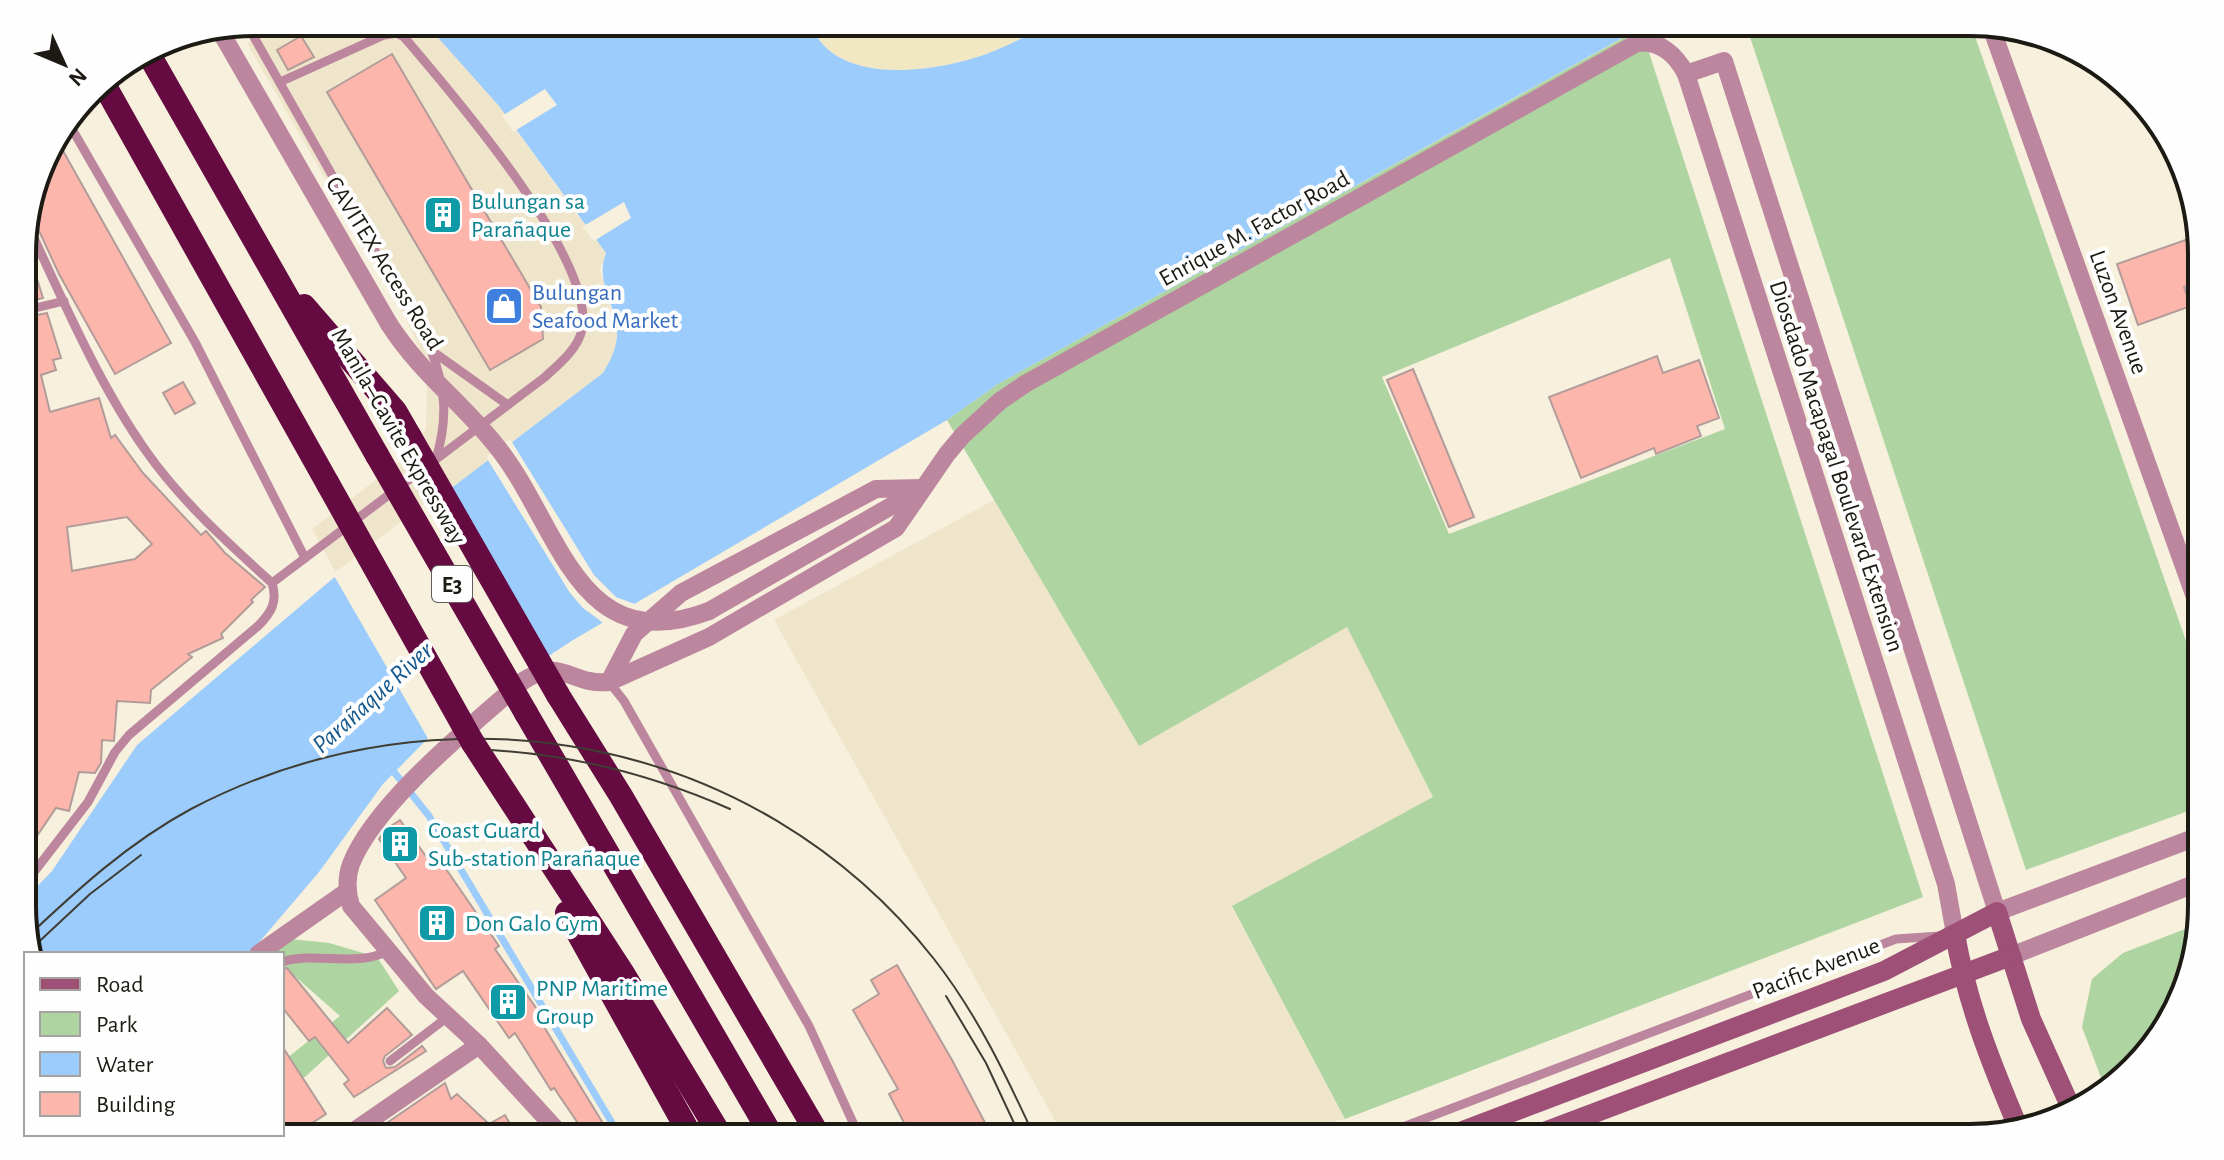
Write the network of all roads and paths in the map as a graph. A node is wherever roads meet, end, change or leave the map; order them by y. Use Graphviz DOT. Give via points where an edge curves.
graph roads {
  1 [pos="253,36"];
  2 [pos="382,36"];
  3 [pos="402,36"];
  4 [pos="224,38"];
  5 [pos="1995,38"];
  6 [pos="1637,43"];
  7 [pos="153,61"];
  8 [pos="1686,74"];
  9 [pos="280,82"];
  10 [pos="108,92"];
  11 [pos="74,132"];
  12 [pos="36,242"];
  13 [pos="269,265"];
  14 [pos="64,301"];
  15 [pos="36,308"];
  16 [pos="431,350"];
  17 [pos="508,405"];
  18 [pos="436,459"];
  19 [pos="922,488"];
  20 [pos="305,558"];
  21 [pos="2188,578"];
  22 [pos="272,583"];
  23 [pos="609,682"];
  24 [pos="473,743"];
  25 [pos="2188,840"];
  26 [pos="36,869"];
  27 [pos="2188,886"];
  28 [pos="346,892"];
  29 [pos="1997,912"];
  30 [pos="1955,934"];
  31 [pos="388,951"];
  32 [pos="261,952"];
  33 [pos="2011,956"];
  34 [pos="284,961"];
  35 [pos="1962,975"];
  36 [pos="449,1016"];
  37 [pos="479,1045"];
  38 [pos="390,1061"];
  39 [pos="2068,1101"];
  40 [pos="2015,1119"];
  41 [pos="364,1124"];
  42 [pos="551,1124"];
  43 [pos="684,1124"];
  44 [pos="714,1124"];
  45 [pos="765,1124"];
  46 [pos="812,1124"];
  47 [pos="854,1124"];
  48 [pos="1411,1124"];
  49 [pos="1481,1124"];
  50 [pos="1565,1124"];
  1 -- 9 [label="lane"];
  2 -- 9 [label="lane"];
  3 -- 17 [label="lane" via="453,95 551,229 582,313 575,346"];
  4 -- 19 [label="street, CAVITEX Access Road, bridge" via="389,324 418,366 508,461 568,565 593,597 622,616 672,623 709,611"];
  5 -- 21 [label="street, Luzon Avenue"];
  6 -- 8 [label="street, Diosdado Macapagal Boulevard Extension" via="1667,50"];
  6 -- 19 [label="street, Enrique M. Factor Road" via="1025,384 979,418"];
  7 -- 13 [label="highway, Manila–Cavite Expressway / E3"];
  8 -- 29 [label="street, Diosdado Macapagal Boulevard Extension" via="1724,61"];
  8 -- 30 [label="street, Diosdado Macapagal Boulevard Extension" via="1946,884"];
  9 -- 16 [label="lane"];
  10 -- 24 [label="highway, E3, bridge"];
  11 -- 20 [label="lane" via="195,342"];
  12 -- 14 [label="lane"];
  13 -- 45 [label="highway, Manila–Cavite Expressway / E3, bridge"];
  13 -- 46 [label="highway, bridge" via="395,411"];
  14 -- 15 [label="lane"];
  14 -- 22 [label="lane" via="146,451 206,521"];
  16 -- 17 [label="lane"];
  16 -- 18 [label="lane" via="445,402"];
  17 -- 18 [label="lane"];
  18 -- 20 [label="lane"];
  19 -- 23 [label="street, Enrique M. Factor Road" via="896,528 709,637"];
  19 -- 23 [label="street" via="876,489 681,593 634,634"];
  20 -- 22 [label="lane"];
  22 -- 26 [label="lane" via="274,604 268,616 129,735 88,802"];
  23 -- 28 [label="street" via="591,684 558,670 542,670 520,683 428,765 385,812 350,866"];
  23 -- 47 [label="lane" via="809,1026"];
  24 -- 43 [label="highway, E3"];
  24 -- 44 [label="highway"];
  25 -- 29 [label="street, Pacific Avenue"];
  27 -- 33 [label="street"];
  28 -- 31 [label="street" via="351,906"];
  28 -- 32 [label="street"];
  29 -- 30 [label="main road, Pacific Avenue"];
  29 -- 33 [label="main road"];
  30 -- 35 [label="main road"];
  30 -- 48 [label="lane" via="1896,939"];
  30 -- 49 [label="main road, Pacific Avenue" via="1884,971"];
  31 -- 34 [label="lane" via="377,957"];
  31 -- 36 [label="street"];
  33 -- 35 [label="main road"];
  33 -- 39 [label="main road" via="2031,1019"];
  35 -- 40 [label="main road" via="1981,1039"];
  35 -- 50 [label="main road"];
  36 -- 37 [label="street"];
  36 -- 38 [label="lane"];
  37 -- 41 [label="street"];
  37 -- 42 [label="street"];
}
